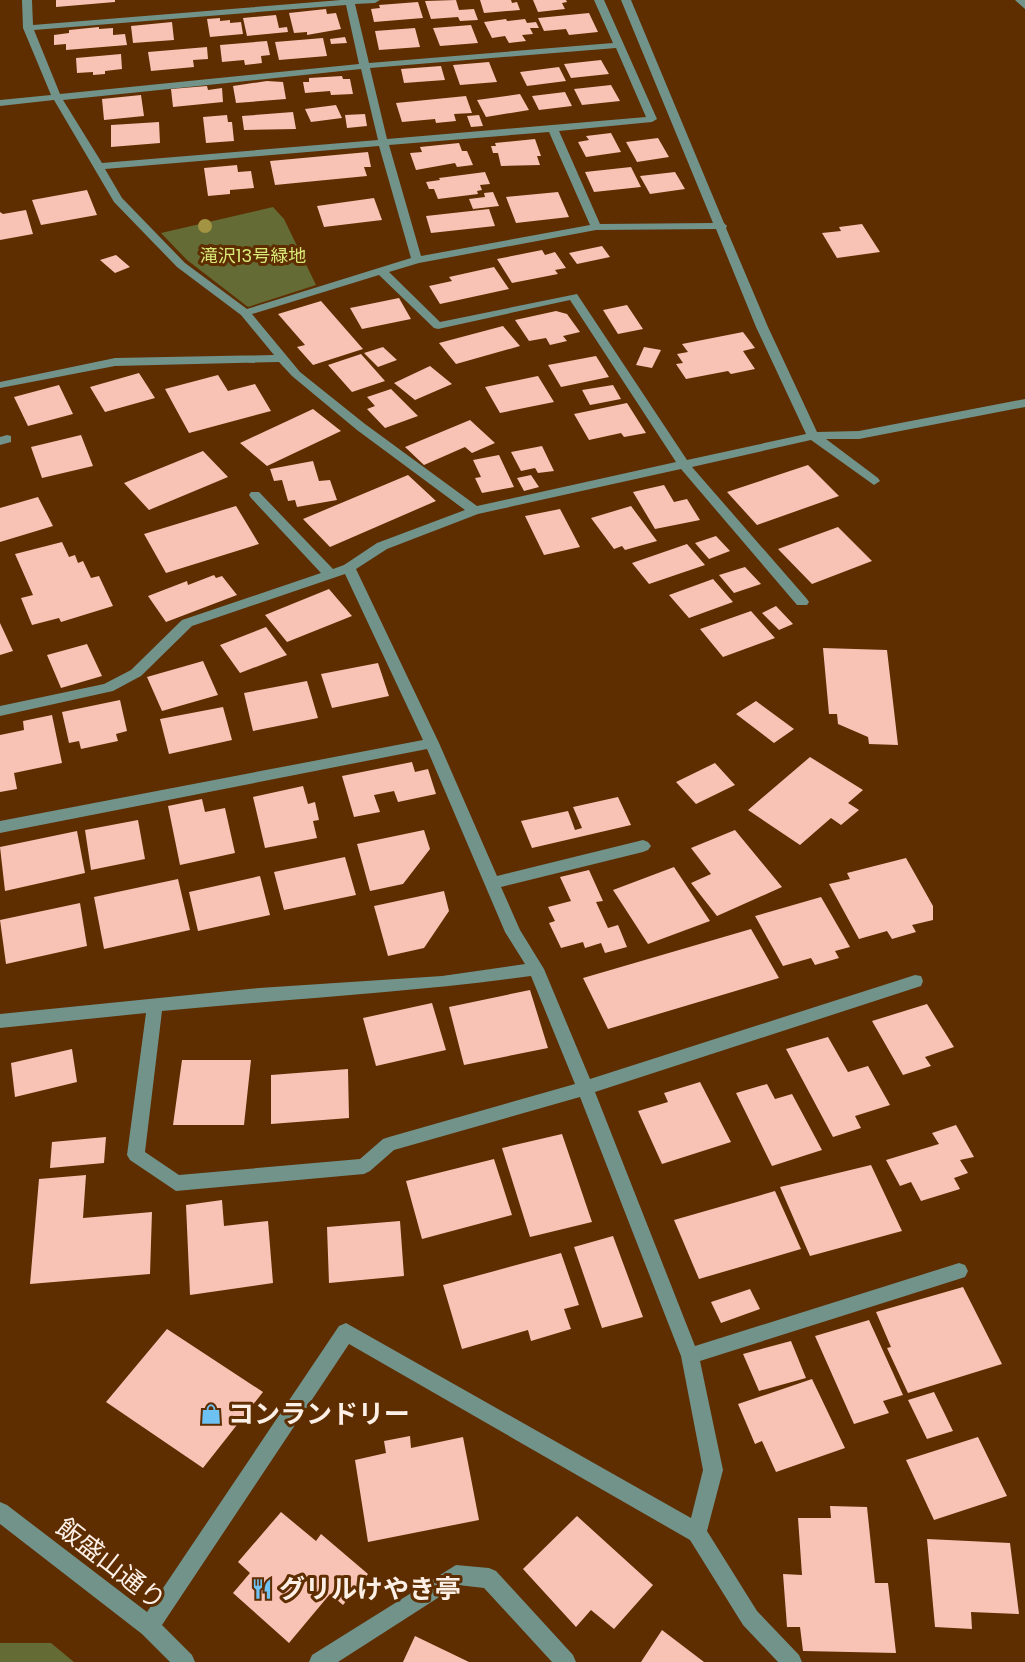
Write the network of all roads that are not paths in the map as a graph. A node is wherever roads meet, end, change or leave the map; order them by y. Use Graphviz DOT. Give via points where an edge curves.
graph roads {
  1 [pos="27,0"];
  2 [pos="375,0"];
  3 [pos="599,0"];
  4 [pos="626,0"];
  5 [pos="1020,0"];
  6 [pos="349,1"];
  7 [pos="1025,6"];
  8 [pos="28,28"];
  9 [pos="619,45"];
  10 [pos="364,66"];
  11 [pos="56,96"];
  12 [pos="0,103"];
  13 [pos="553,129"];
  14 [pos="383,142"];
  15 [pos="100,166"];
  16 [pos="722,225"];
  17 [pos="596,227"];
  18 [pos="417,260"];
  19 [pos="381,271"];
  20 [pos="245,313"];
  21 [pos="283,358"];
  22 [pos="4,385"];
  23 [pos="1025,403"];
  24 [pos="813,436"];
  25 [pos="684,465"];
  26 [pos="874,481"];
  27 [pos="255,495"];
  28 [pos="475,511"];
  29 [pos="349,568"];
  30 [pos="330,575"];
  31 [pos="802,602"];
  32 [pos="0,711"];
  33 [pos="432,743"];
  34 [pos="0,827"];
  35 [pos="643,846"];
  36 [pos="492,883"];
  37 [pos="536,969"];
  38 [pos="915,981"];
  39 [pos="155,1006"];
  40 [pos="0,1021"];
  41 [pos="585,1088"];
  42 [pos="959,1271"];
  43 [pos="690,1356"];
  44 [pos="0,1512"];
  45 [pos="696,1533"];
  46 [pos="149,1627"];
  47 [pos="185,1662"];
  48 [pos="319,1662"];
  49 [pos="566,1662"];
  50 [pos="792,1662"];
  1 -- 8 [label="street"];
  2 -- 6 [label="street"];
  3 -- 9 [label="street"];
  4 -- 16 [label="street"];
  5 -- 7 [label="street"];
  6 -- 8 [label="street" via="167,12"];
  6 -- 10 [label="street"];
  8 -- 11 [label="street"];
  9 -- 10 [label="street"];
  9 -- 13 [label="street" via="652,119"];
  10 -- 11 [label="street"];
  10 -- 14 [label="street"];
  11 -- 12 [label="street"];
  11 -- 15 [label="street"];
  13 -- 14 [label="street"];
  13 -- 17 [label="street"];
  14 -- 15 [label="street"];
  14 -- 18 [label="street"];
  15 -- 20 [label="street" via="118,200 181,265"];
  16 -- 17 [label="street"];
  16 -- 24 [label="street" via="762,327"];
  17 -- 18 [label="street"];
  18 -- 19 [label="street"];
  19 -- 20 [label="street"];
  19 -- 25 [label="street" via="438,326 573,296"];
  20 -- 21 [label="street"];
  21 -- 22 [label="street" via="115,362"];
  21 -- 28 [label="street" via="296,374 361,427"];
  23 -- 24 [label="street" via="859,435"];
  24 -- 25 [label="street"];
  24 -- 26 [label="street"];
  25 -- 28 [label="street"];
  25 -- 31 [label="street"];
  27 -- 30 [label="street"];
  28 -- 29 [label="street" via="382,546"];
  29 -- 30 [label="street"];
  29 -- 33 [label="street"];
  30 -- 32 [label="street" via="188,623 136,673 108,688"];
  33 -- 34 [label="street"];
  33 -- 36 [label="street"];
  35 -- 36 [label="street"];
  36 -- 37 [label="street" via="513,932"];
  37 -- 39 [label="street" via="442,982"];
  37 -- 41 [label="street"];
  38 -- 41 [label="street"];
  39 -- 40 [label="street"];
  39 -- 41 [label="street" via="136,1155 176,1183 364,1166 389,1144"];
  41 -- 43 [label="street"];
  42 -- 43 [label="street"];
  43 -- 45 [label="street" via="713,1470"];
  44 -- 46 [label="street, 飯盛山通り"];
  45 -- 46 [label="street" via="346,1332"];
  45 -- 50 [label="street" via="750,1618"];
  46 -- 47 [label="street, 飯盛山通り"];
  48 -- 49 [label="street" via="456,1575 489,1578"];
}
